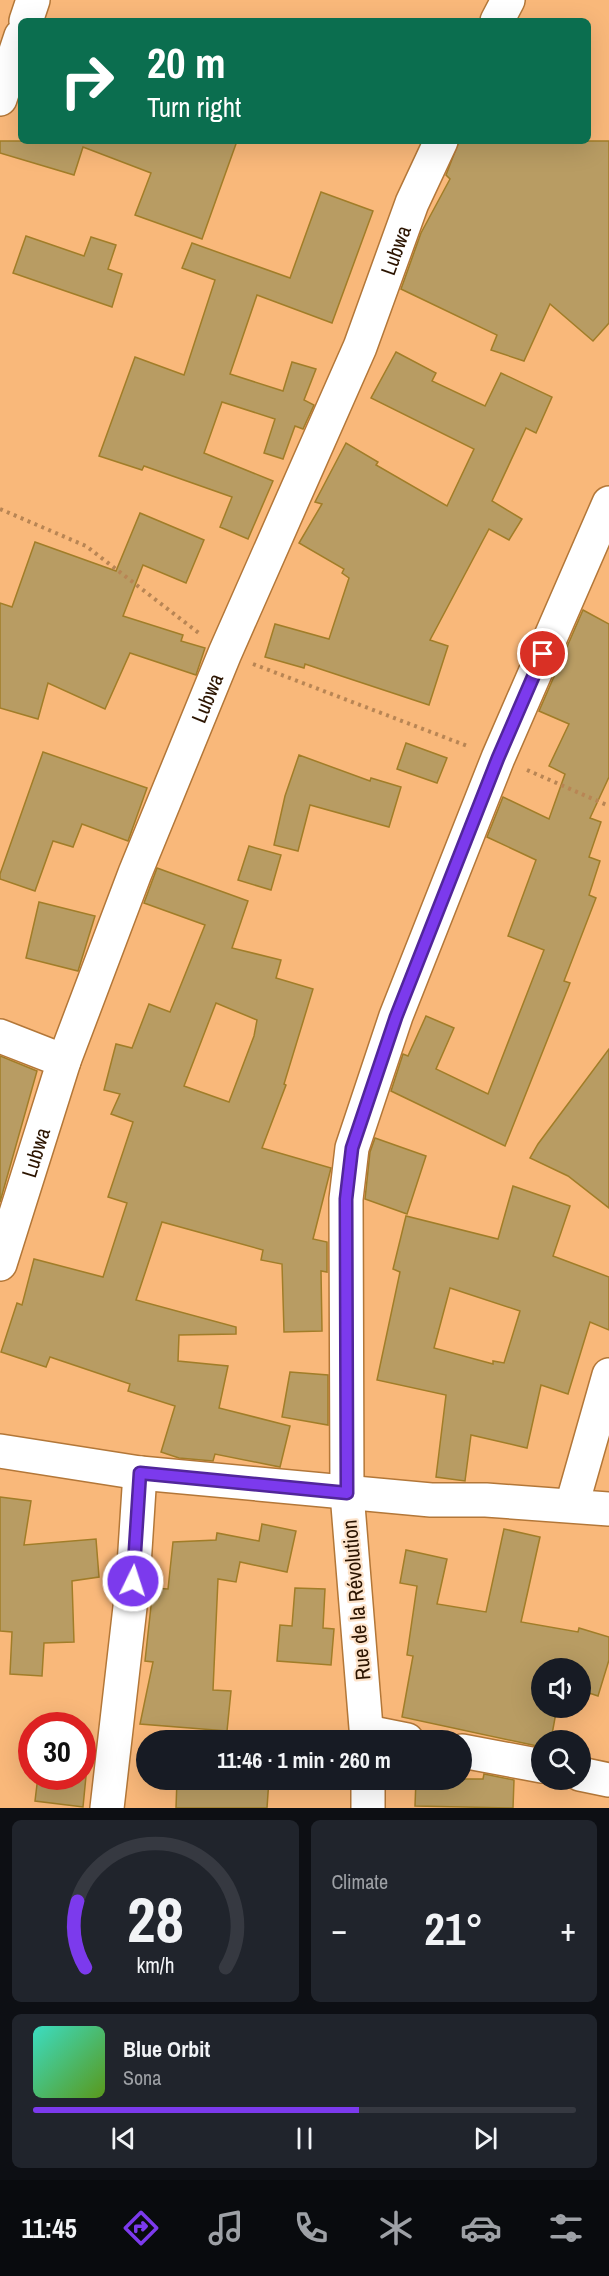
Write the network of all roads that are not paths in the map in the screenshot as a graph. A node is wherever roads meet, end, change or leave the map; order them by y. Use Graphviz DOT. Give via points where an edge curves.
graph roads {
  1 [pos="33,0"];
  2 [pos="508,0"];
  3 [pos="27,18"];
  4 [pos="499,18"];
  5 [pos="18,45"];
  6 [pos="0,99"];
  7 [pos="440,144"];
  8 [pos="609,503"];
  9 [pos="0,1036"];
  10 [pos="64,1061"];
  11 [pos="0,1264"];
  12 [pos="609,1375"];
  13 [pos="0,1451"];
  14 [pos="140,1473"];
  15 [pos="347,1493"];
  16 [pos="573,1505"];
  17 [pos="609,1509"];
  18 [pos="367,1730"];
  19 [pos="472,1753"];
  20 [pos="531,1764"];
  21 [pos="591,1776"];
  22 [pos="609,1780"];
  23 [pos="368,1790"];
  24 [pos="107,1808"];
  25 [pos="368,1808"];
  1 -- 3 [label="street"];
  2 -- 4 [label="street"];
  5 -- 6 [label="street"];
  7 -- 10 [label="street, Lubwa" via="412,203 360,346 225,653"];
  8 -- 15 [label="street, Rue de la Révolution" via="498,758 392,1027 352,1148 346,1199"];
  9 -- 10 [label="street"];
  10 -- 11 [label="street, Lubwa"];
  12 -- 16 [label="street"];
  13 -- 14 [label="street"];
  14 -- 15 [label="street"];
  14 -- 24 [label="street" via="133,1581"];
  15 -- 16 [label="street"];
  15 -- 18 [label="street, Rue de la Révolution"];
  16 -- 17 [label="street"];
  19 -- 20 [label="street"];
  21 -- 22 [label="street"];
  23 -- 25 [label="street"];
}
